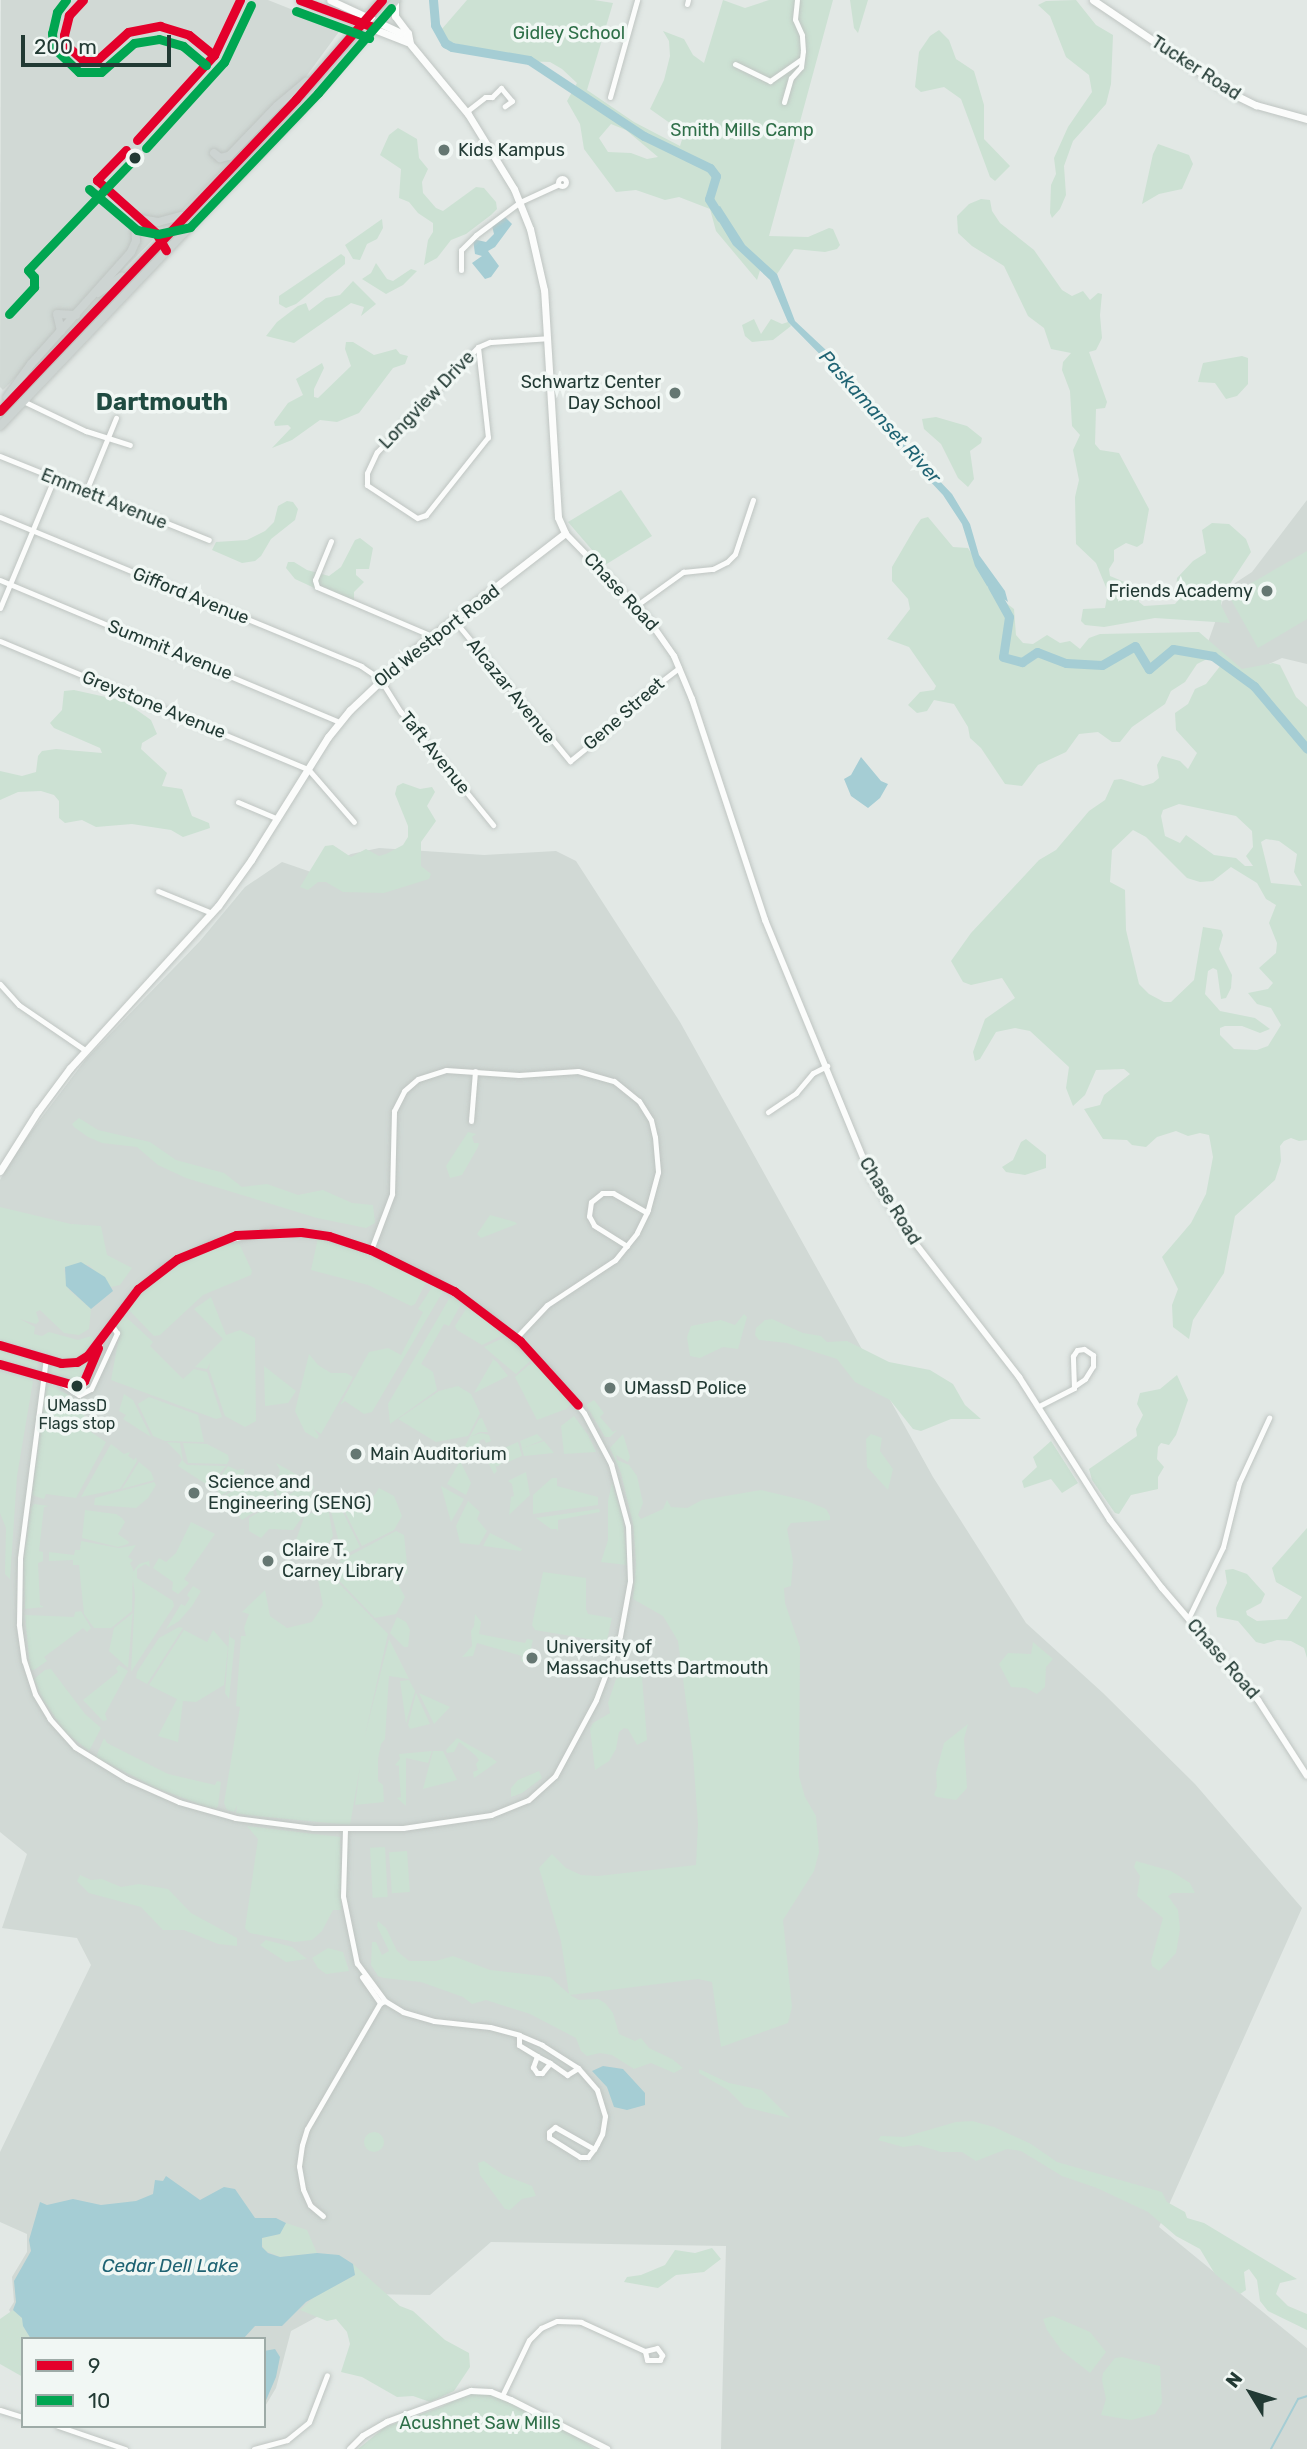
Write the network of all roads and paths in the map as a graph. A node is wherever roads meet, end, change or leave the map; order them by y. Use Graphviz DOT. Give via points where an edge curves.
graph roads {
  1 [pos="300,0"];
  2 [pos="330,0"];
  3 [pos="382,0"];
  4 [pos="637,0"];
  5 [pos="797,0"];
  6 [pos="1093,0"];
  7 [pos="395,1"];
  8 [pos="369,15"];
  9 [pos="362,23"];
  10 [pos="376,24"];
  11 [pos="410,44"];
  12 [pos="801,59"];
  13 [pos="735,64"];
  14 [pos="320,72"];
  15 [pos="610,97"];
  16 [pos="784,102"];
  17 [pos="505,106"];
  18 [pos="466,112"];
  19 [pos="1307,119"];
  20 [pos="214,153"];
  21 [pos="557,185"];
  22 [pos="520,202"];
  23 [pos="184,216"];
  24 [pos="135,267"];
  25 [pos="461,270"];
  26 [pos="90,298"];
  27 [pos="76,315"];
  28 [pos="61,331"];
  29 [pos="548,338"];
  30 [pos="478,347"];
  31 [pos="23,401"];
  32 [pos="0,410"];
  33 [pos="116,418"];
  34 [pos="0,426"];
  35 [pos="107,438"];
  36 [pos="130,445"];
  37 [pos="0,456"];
  38 [pos="54,479"];
  39 [pos="86,491"];
  40 [pos="753,500"];
  41 [pos="0,517"];
  42 [pos="32,531"];
  43 [pos="565,533"];
  44 [pos="209,540"];
  45 [pos="331,541"];
  46 [pos="0,580"];
  47 [pos="10,584"];
  48 [pos="637,605"];
  49 [pos="0,608"];
  50 [pos="454,620"];
  51 [pos="432,636"];
  52 [pos="0,641"];
  53 [pos="679,668"];
  54 [pos="380,680"];
  55 [pos="340,722"];
  56 [pos="569,761"];
  57 [pos="308,769"];
  58 [pos="238,802"];
  59 [pos="278,819"];
  60 [pos="354,821"];
  61 [pos="493,825"];
  62 [pos="158,891"];
  63 [pos="212,914"];
  64 [pos="0,984"];
  65 [pos="85,1050"];
  66 [pos="827,1066"];
  67 [pos="475,1071"];
  68 [pos="768,1112"];
  69 [pos="471,1121"];
  70 [pos="0,1171"];
  71 [pos="647,1213"];
  72 [pos="627,1246"];
  73 [pos="371,1250"];
  74 [pos="110,1323"];
  75 [pos="516,1338"];
  76 [pos="0,1345"];
  77 [pos="46,1358"];
  78 [pos="0,1364"];
  79 [pos="42,1377"];
  80 [pos="54,1380"];
  81 [pos="1076,1385"];
  82 [pos="1039,1406"];
  83 [pos="1269,1418"];
  84 [pos="1188,1619"];
  85 [pos="1307,1776"];
  86 [pos="345,1829"];
  87 [pos="382,2002"];
  88 [pos="519,2035"];
  89 [pos="537,2056"];
  90 [pos="550,2063"];
  91 [pos="578,2068"];
  92 [pos="594,2149"];
  93 [pos="323,2216"];
  94 [pos="645,2351"];
  95 [pos="327,2375"];
  96 [pos="502,2396"];
  97 [pos="0,2410"];
  98 [pos="21,2416"];
  99 [pos="64,2428"];
  100 [pos="125,2449"];
  101 [pos="254,2449"];
  102 [pos="350,2449"];
  103 [pos="607,2449"];
  1 -- 9 [label="main road"];
  2 -- 8 [label="main road"];
  3 -- 8 [label="main road"];
  4 -- 15 [label="street"];
  5 -- 12 [label="street"];
  6 -- 19 [label="main road, Tucker Road" via="1231,93"];
  7 -- 10 [label="main road"];
  7 -- 11 [label="main road" via="395,16"];
  8 -- 9 [label="main road"];
  8 -- 10 [label="main road"];
  9 -- 10 [label="main road"];
  9 -- 14 [label="main road"];
  10 -- 11 [label="main road"];
  10 -- 31 [label="main road" via="297,114"];
  11 -- 18 [label="main road"];
  12 -- 13 [label="street" via="770,81"];
  12 -- 16 [label="street"];
  14 -- 20 [label="main road" via="281,102 229,156"];
  14 -- 23 [label="main road"];
  17 -- 18 [label="street" via="512,101 500,88"];
  18 -- 22 [label="main road" via="503,166"];
  21 -- 22 [label="street"];
  22 -- 25 [label="street" via="461,250"];
  22 -- 29 [label="main road" via="541,275"];
  23 -- 24 [label="main road"];
  23 -- 26 [label="main road" via="138,221 133,249"];
  24 -- 26 [label="main road"];
  24 -- 32 [label="main road"];
  26 -- 27 [label="main road"];
  27 -- 28 [label="main road"];
  27 -- 28 [label="main road" via="57,314"];
  28 -- 32 [label="main road"];
  29 -- 30 [label="street, Longview Drive"];
  29 -- 43 [label="main road" via="558,517"];
  30 -- 30 [label="street, Longview Drive" via="488,437 426,515 417,518 370,488 367,473 381,448"];
  31 -- 34 [label="main road"];
  31 -- 35 [label="street"];
  33 -- 35 [label="street"];
  35 -- 36 [label="street"];
  35 -- 39 [label="street"];
  37 -- 38 [label="street, Emmett Avenue"];
  38 -- 39 [label="street, Emmett Avenue"];
  38 -- 42 [label="street"];
  39 -- 44 [label="street, Emmett Avenue"];
  40 -- 48 [label="street" via="735,554 727,562 713,569 683,572"];
  41 -- 42 [label="street, Gifford Avenue"];
  42 -- 47 [label="street"];
  42 -- 54 [label="street, Gifford Avenue" via="361,666"];
  43 -- 48 [label="street, Chase Road"];
  43 -- 50 [label="main road, Old Westport Road"];
  45 -- 51 [label="street" via="314,580 317,587"];
  46 -- 47 [label="street, Summit Avenue"];
  47 -- 49 [label="street"];
  47 -- 55 [label="street, Summit Avenue"];
  48 -- 53 [label="street, Chase Road" via="658,630"];
  50 -- 51 [label="main road, Old Westport Road"];
  50 -- 56 [label="street, Alcazar Avenue"];
  51 -- 54 [label="main road, Old Westport Road"];
  52 -- 57 [label="street, Greystone Avenue"];
  53 -- 56 [label="street, Gene Street"];
  53 -- 66 [label="street, Chase Road" via="765,920"];
  54 -- 55 [label="main road, Old Westport Road"];
  54 -- 61 [label="street, Taft Avenue"];
  55 -- 57 [label="main road, Old Westport Road"];
  57 -- 59 [label="main road, Old Westport Road"];
  57 -- 60 [label="street"];
  58 -- 59 [label="street"];
  59 -- 63 [label="main road, Old Westport Road"];
  62 -- 63 [label="street"];
  63 -- 65 [label="main road, Old Westport Road"];
  64 -- 65 [label="street" via="19,1005"];
  65 -- 70 [label="main road, Old Westport Road"];
  66 -- 68 [label="street"];
  66 -- 82 [label="street, Chase Road" via="872,1179"];
  67 -- 69 [label="street"];
  67 -- 71 [label="street" via="519,1075 587,1072 628,1090 645,1110 655,1137 658,1172"];
  67 -- 73 [label="street" via="426,1075 411,1084 398,1101 392,1194"];
  71 -- 72 [label="street"];
  71 -- 72 [label="street" via="609,1193 591,1202 594,1225"];
  72 -- 75 [label="street" via="601,1271 547,1306"];
  73 -- 74 [label="street" via="295,1231 262,1231 224,1239 187,1253 155,1274"];
  73 -- 75 [label="street" via="444,1285"];
  74 -- 77 [label="street" via="79,1362"];
  74 -- 80 [label="street" via="82,1383 74,1386"];
  74 -- 80 [label="street" via="117,1333 90,1391 77,1394"];
  75 -- 86 [label="street" via="584,1413 619,1486 629,1535 630,1574 627,1608 614,1654 565,1761 551,1781 528,1800 503,1812 447,1823"];
  76 -- 77 [label="street"];
  77 -- 79 [label="street"];
  78 -- 79 [label="street"];
  79 -- 80 [label="street"];
  79 -- 86 [label="street" via="18,1598 24,1661 50,1719 93,1761 161,1795 245,1820"];
  81 -- 81 [label="street" via="1073,1356 1084,1349 1093,1355 1093,1366"];
  81 -- 82 [label="street"];
  82 -- 84 [label="street, Chase Road" via="1094,1497"];
  83 -- 84 [label="street" via="1239,1483 1223,1547"];
  84 -- 85 [label="street, Chase Road" via="1258,1700"];
  86 -- 87 [label="street" via="343,1896 357,1963 363,1980"];
  87 -- 88 [label="street" via="422,2018"];
  87 -- 93 [label="street" via="302,2145 303,2189 310,2205"];
  88 -- 89 [label="street" via="519,2045"];
  88 -- 91 [label="street"];
  89 -- 90 [label="street"];
  89 -- 90 [label="street" via="533,2067 537,2073"];
  90 -- 91 [label="street" via="567,2075"];
  91 -- 92 [label="street" via="597,2090 604,2108 604,2125"];
  92 -- 92 [label="street" via="559,2127 548,2134 580,2157 588,2157"];
  94 -- 96 [label="street" via="581,2322 557,2321 529,2340"];
  95 -- 101 [label="street" via="303,2428 287,2440"];
  96 -- 102 [label="street" via="471,2391 458,2395 373,2429"];
  96 -- 103 [label="street"];
  97 -- 98 [label="street"];
  99 -- 100 [label="street"];
}
